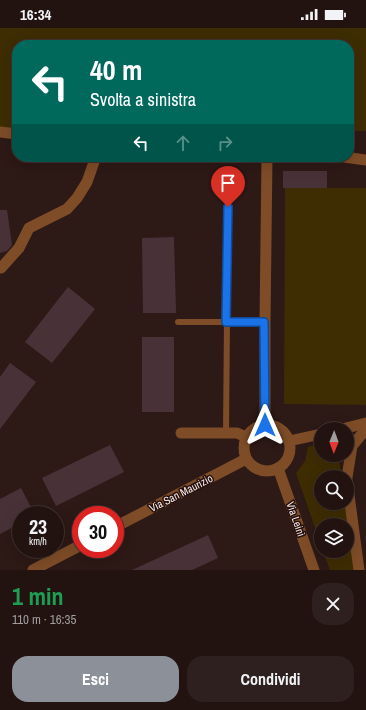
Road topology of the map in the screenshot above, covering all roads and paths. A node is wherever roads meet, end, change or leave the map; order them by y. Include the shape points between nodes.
1 (0, 132) edge
2 (12, 133) edge
3 (354, 158) edge
4 (366, 160) edge
5 (94, 162) edge
6 (267, 162) edge
7 (228, 207) dead end
8 (1, 268) dead end
9 (178, 322) dead end
10 (226, 322) junction
11 (264, 322) junction
12 (366, 423) edge
13 (265, 425) junction
14 (354, 426) edge
15 (366, 429) edge
16 (181, 433) dead end
17 (226, 433) junction
18 (314, 436) edge
19 (246, 437) junction
20 (289, 441) junction
21 (246, 459) junction
22 (278, 468) junction
23 (348, 470) edge
24 (351, 510) edge
25 (124, 523) edge
26 (72, 550) edge
27 (33, 570) edge
28 (314, 570) edge
29 (359, 570) edge

1 - 2 street
3 - 4 street
5 - 8 street via 77,198 67,209 29,228 19,248
6 - 11 street
7 - 10 lane
9 - 10 lane
10 - 11 lane
10 - 17 lane
11 - 13 street
12 - 14 street
13 - 19 street via 257,426
13 - 20 street via 273,425 280,429
15 - 23 street via 352,446
16 - 17 street
17 - 19 street via 237,433
18 - 20 street
19 - 21 street
20 - 22 street via 288,457
21 - 22 street via 251,465 264,471
21 - 25 street, Via San Maurizio
22 - 28 street, Via Leinì
24 - 29 street
26 - 27 street

